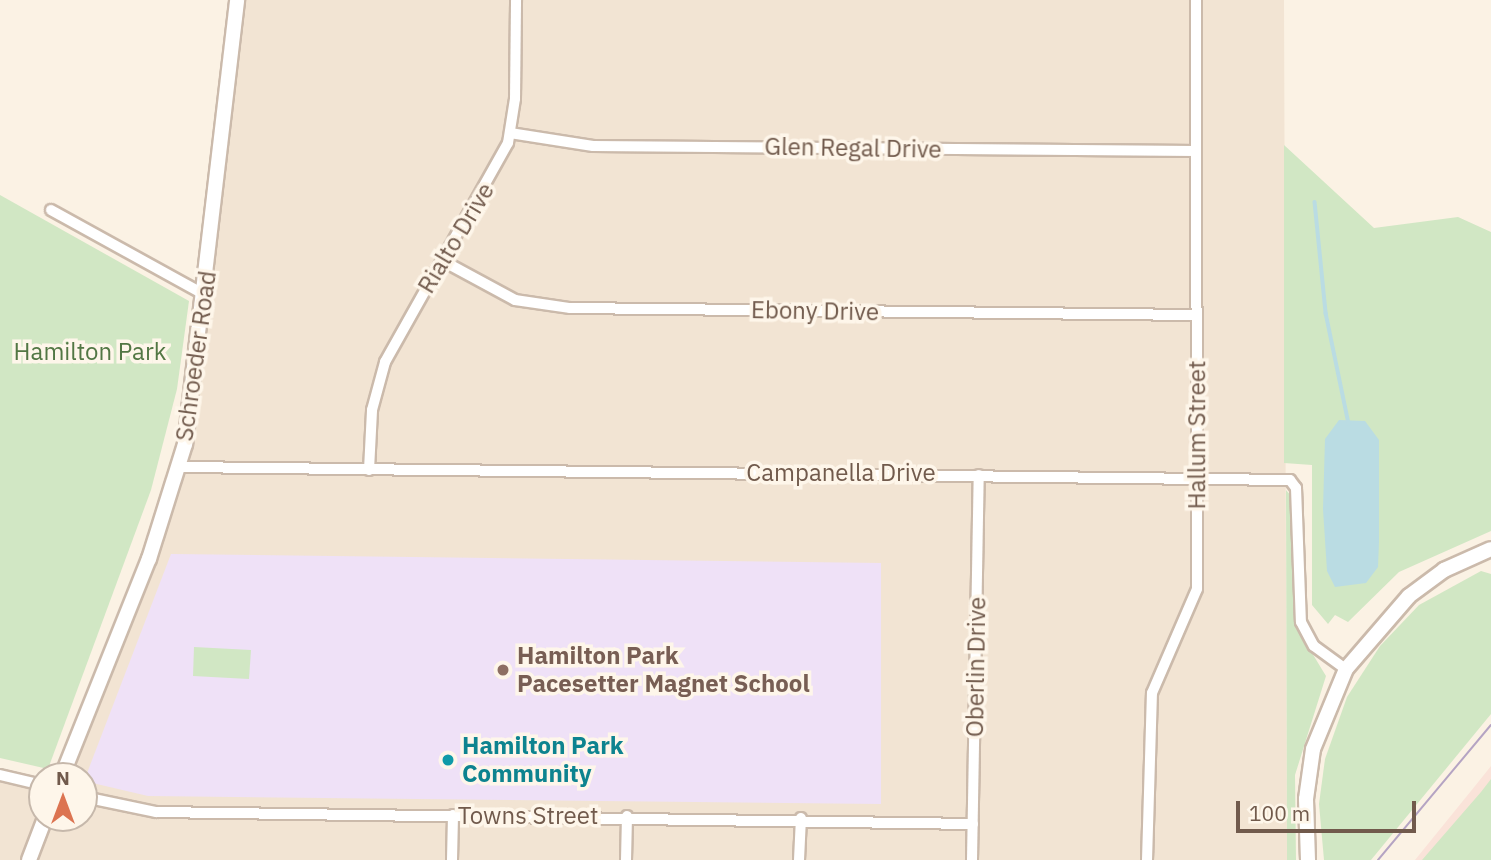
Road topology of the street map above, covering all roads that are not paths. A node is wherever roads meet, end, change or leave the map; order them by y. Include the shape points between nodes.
1 (237, 0) edge
2 (516, 0) edge
3 (1196, 0) edge
4 (510, 134) junction
5 (1196, 151) junction
6 (51, 210) dead end
7 (443, 261) junction
8 (205, 295) junction
9 (1197, 315) junction
10 (180, 467) junction
11 (369, 470) junction
12 (979, 475) junction
13 (1197, 478) junction
14 (1491, 550) edge
15 (1346, 669) junction
16 (67, 762) edge
17 (0, 775) edge
18 (28, 782) edge
19 (98, 800) edge
20 (453, 815) junction
21 (627, 816) junction
22 (801, 818) junction
23 (973, 824) junction
24 (40, 832) edge
25 (29, 860) edge
26 (452, 860) edge
27 (626, 860) edge
28 (799, 860) edge
29 (972, 860) edge
30 (1147, 860) edge
31 (1308, 860) edge

1 - 8 street, Schroeder Road
2 - 4 street, Rialto Drive
3 - 5 street, Hallum Street
4 - 5 street, Glen Regal Drive via 593,145
4 - 7 street, Rialto Drive
5 - 9 street, Hallum Street
6 - 8 street
7 - 9 street, Ebony Drive via 515,300 570,308
7 - 11 street, Rialto Drive via 396,339 377,386
8 - 10 street, Schroeder Road
9 - 13 street, Hallum Street
10 - 11 street, Campanella Drive
10 - 16 street, Schroeder Road
11 - 12 street, Campanella Drive
12 - 13 street, Campanella Drive
12 - 23 street, Oberlin Drive
13 - 15 street, Campanella Drive via 1279,479 1296,488 1301,622 1314,646
13 - 30 street, Hallum Street via 1197,589 1157,676 1149,708
14 - 15 street via 1444,570 1409,596
15 - 31 street via 1313,749 1306,799
17 - 18 street
19 - 20 street, Towns Street via 156,812
20 - 21 street, Towns Street
20 - 26 street
21 - 22 street, Towns Street
21 - 27 street
22 - 23 street, Towns Street
22 - 28 street
23 - 29 street, Oberlin Drive
24 - 25 street

